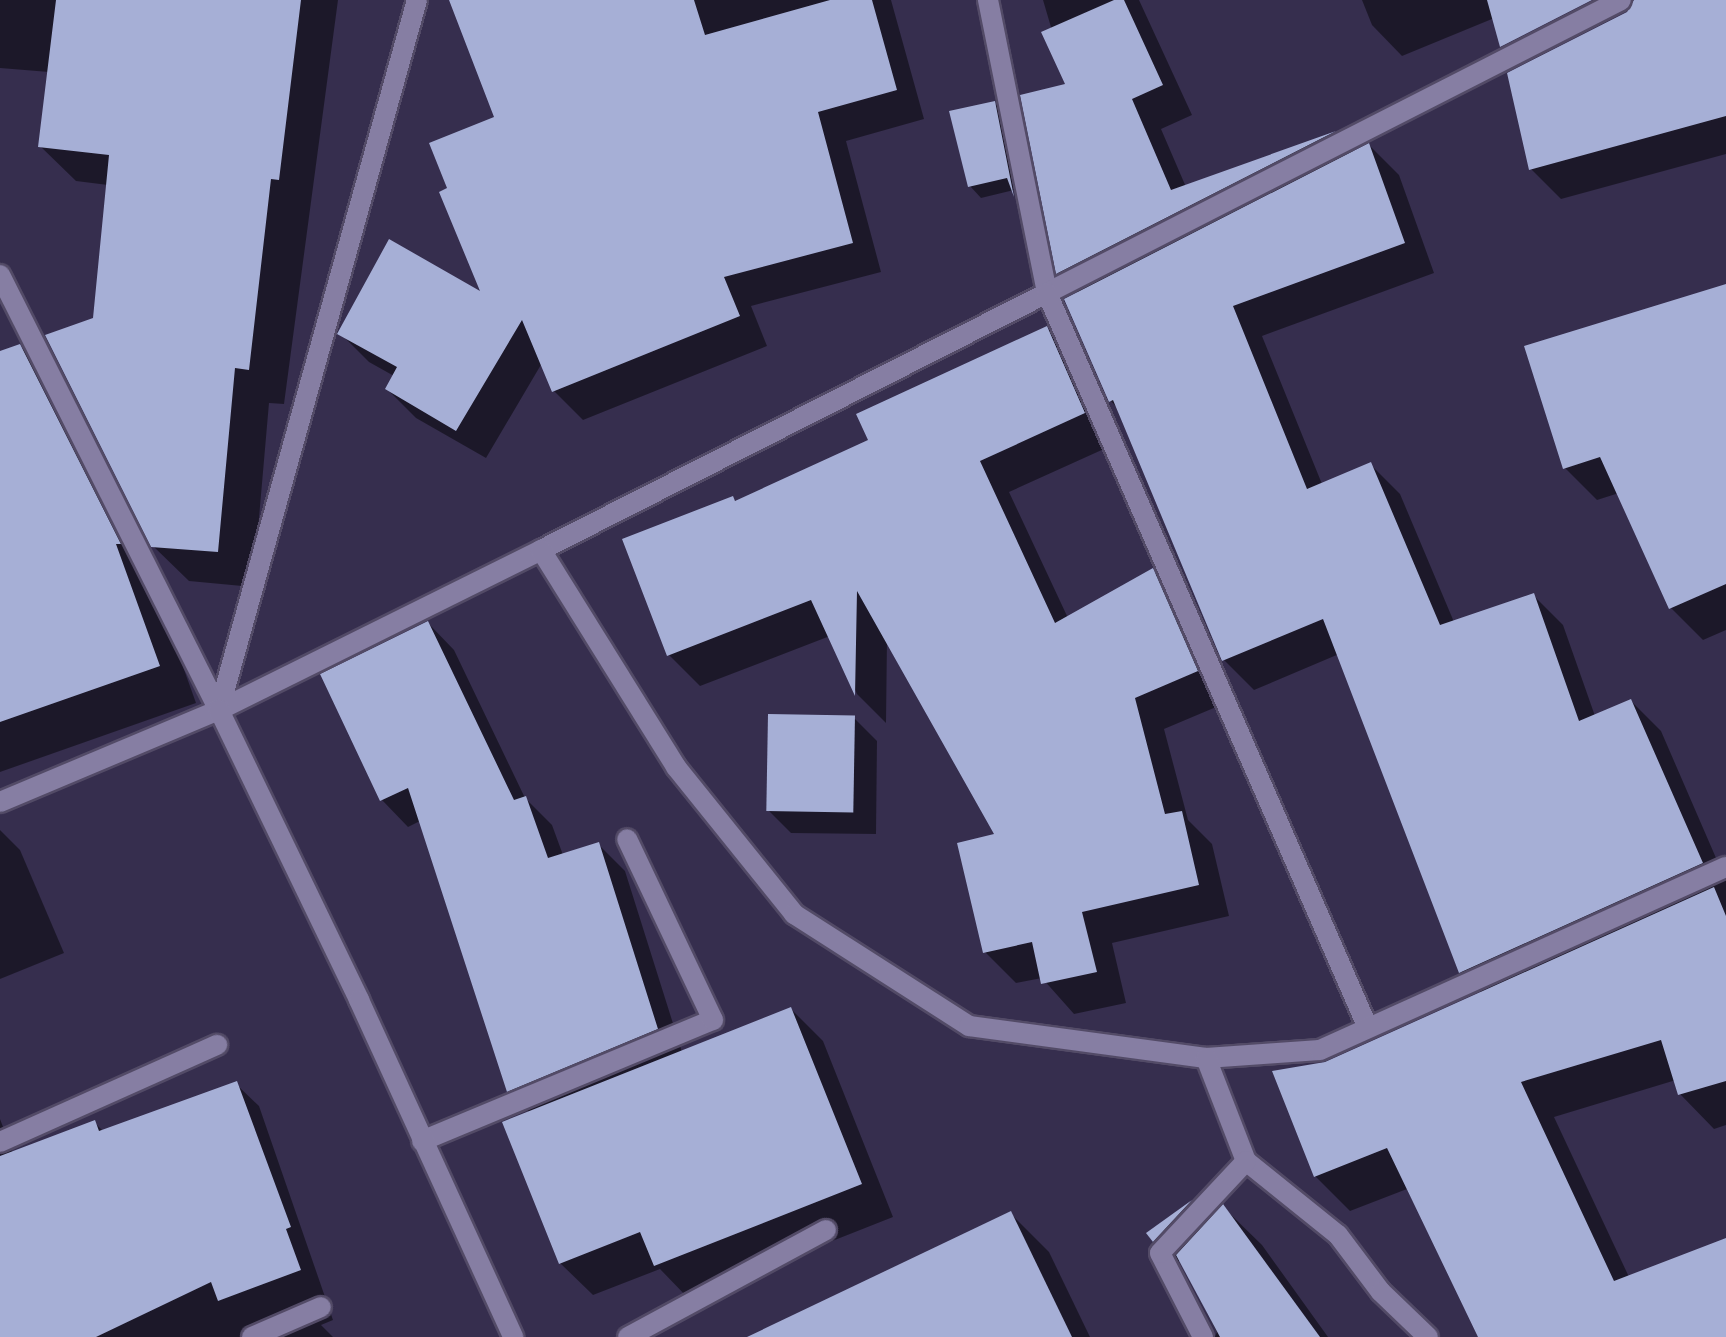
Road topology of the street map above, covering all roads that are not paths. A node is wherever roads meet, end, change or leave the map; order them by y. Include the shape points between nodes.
1 (417, 0) edge
2 (988, 0) edge
3 (1621, 0) edge
4 (0, 275) edge
5 (1047, 293) junction
6 (541, 550) junction
7 (219, 710) junction
8 (0, 802) edge
9 (627, 839) dead end
10 (1726, 867) edge
11 (1368, 1028) junction
12 (217, 1045) dead end
13 (1206, 1058) junction
14 (422, 1141) junction
15 (0, 1142) edge
16 (1246, 1161) junction
17 (826, 1230) dead end
18 (321, 1307) dead end
19 (252, 1337) edge
20 (513, 1337) edge
21 (628, 1337) edge
22 (1203, 1337) edge
23 (1428, 1337) edge

1 - 7 street
2 - 5 street
3 - 5 street
4 - 7 street
5 - 6 street
5 - 11 street
6 - 7 street
6 - 13 street via 676,767 794,914 969,1026
7 - 8 street
7 - 14 street
9 - 14 street via 713,1020
10 - 11 street
11 - 13 street via 1320,1050
12 - 15 street
13 - 16 street
14 - 20 street
16 - 22 street via 1160,1253
16 - 23 street via 1338,1235 1381,1292
17 - 21 street
18 - 19 street

